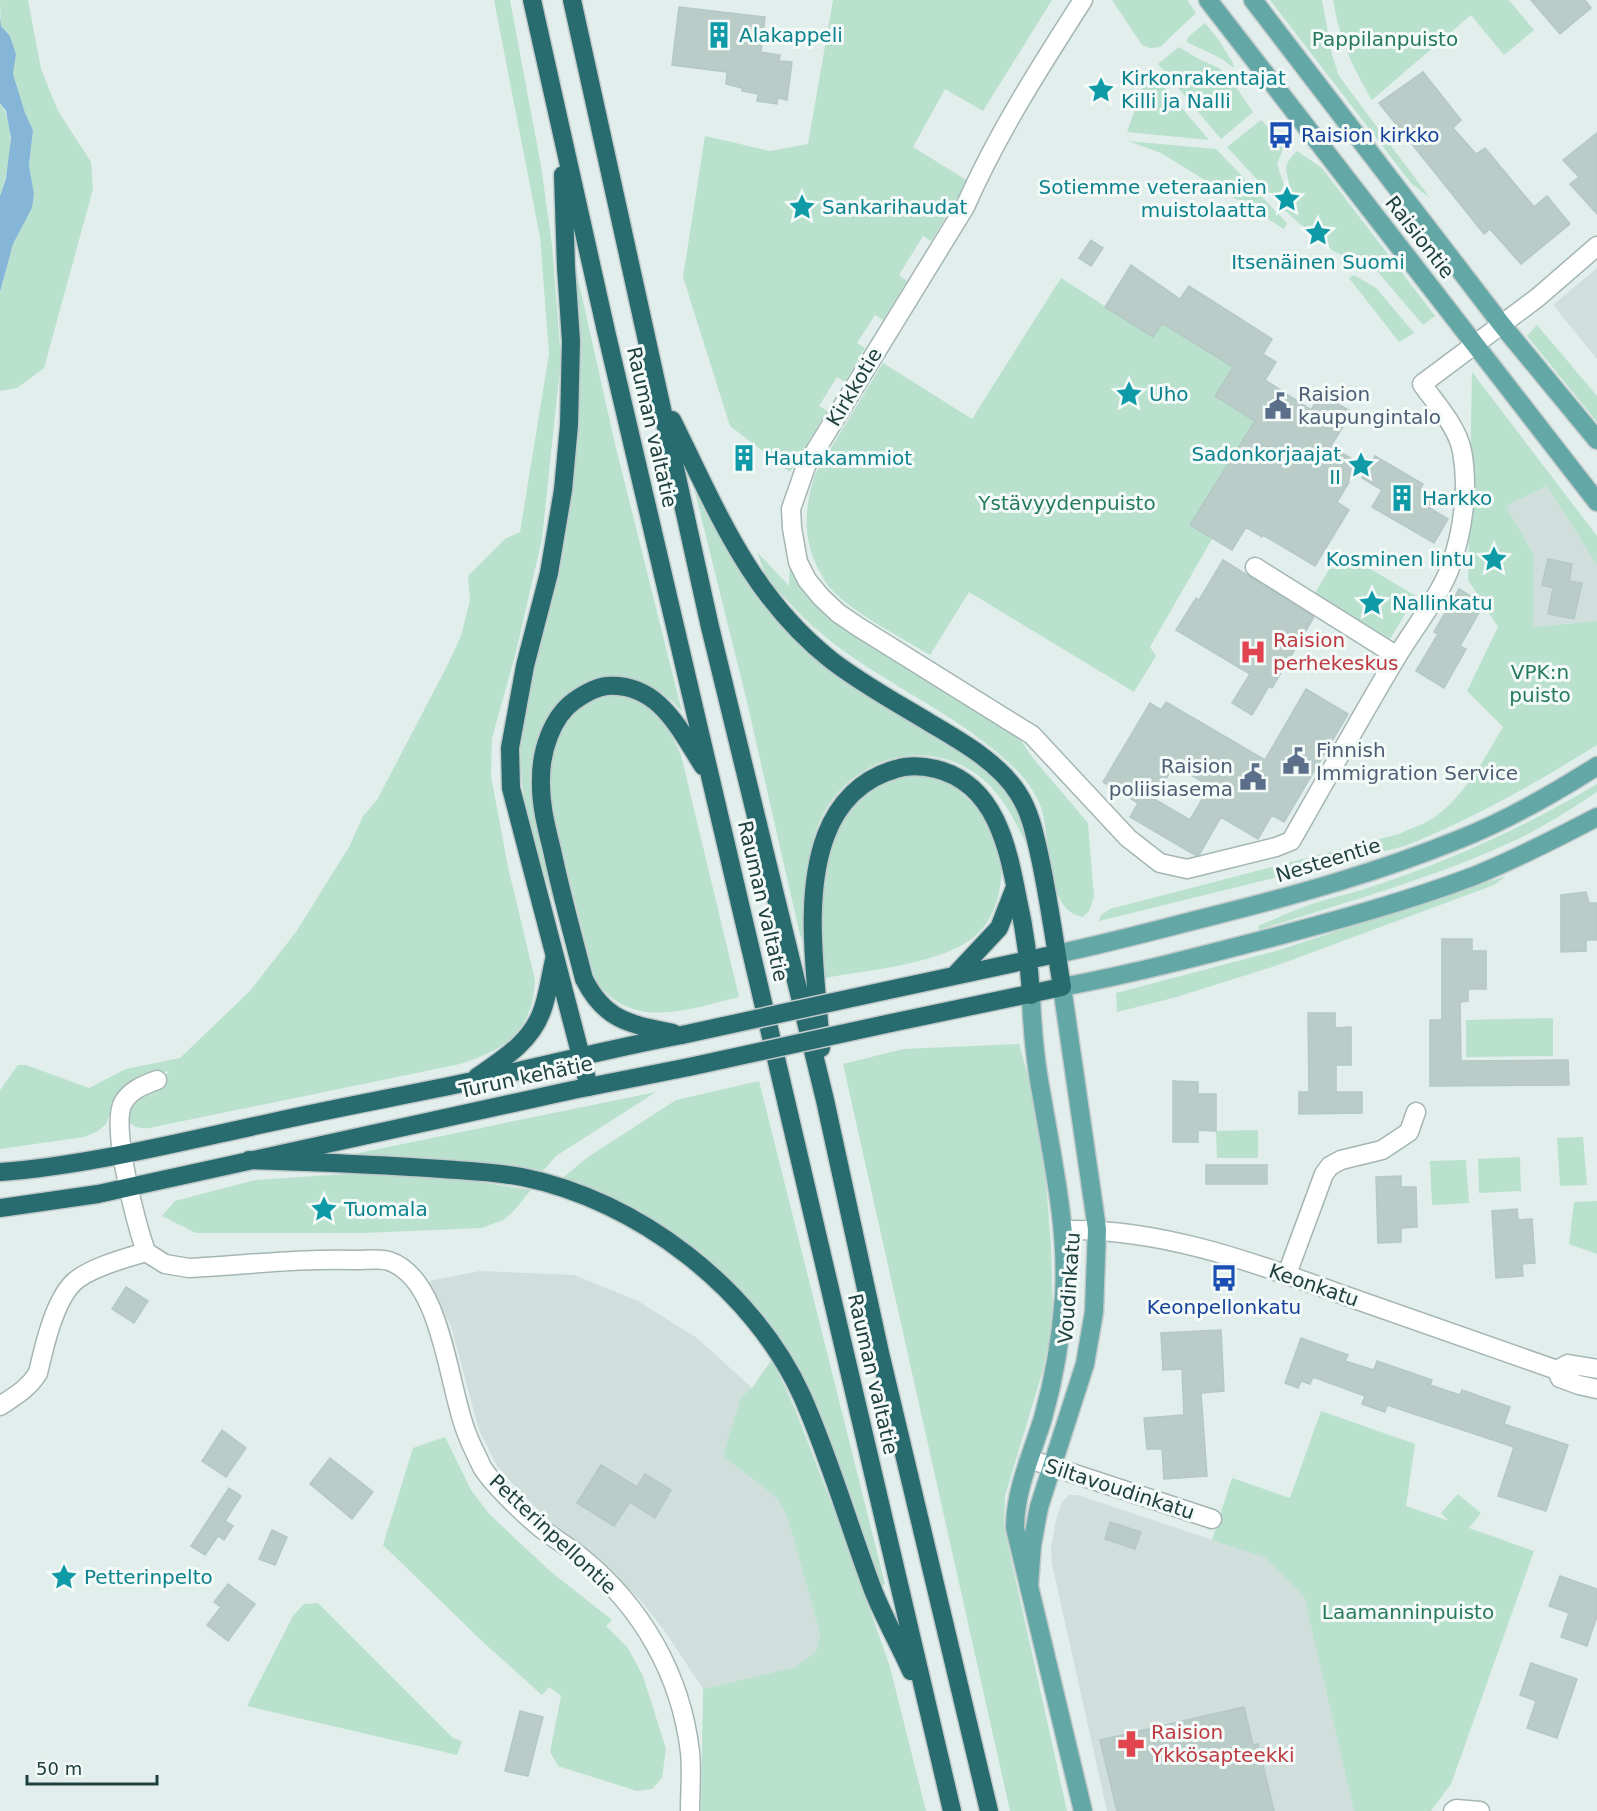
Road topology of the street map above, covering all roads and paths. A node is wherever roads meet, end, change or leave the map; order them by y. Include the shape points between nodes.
1 (532, 0) edge
2 (572, 0) edge
3 (1083, 0) edge
4 (1208, 0) edge
5 (1252, 0) edge
6 (562, 131) junction
7 (1597, 246) edge
8 (1502, 325) junction
9 (1476, 345) junction
10 (659, 394) junction
11 (1597, 440) edge
12 (1597, 502) edge
13 (1255, 567) dead end
14 (1397, 656) junction
15 (1597, 766) edge
16 (711, 780) junction
17 (1597, 817) edge
18 (1016, 886) junction
19 (1056, 954) junction
20 (555, 956) junction
21 (1029, 960) junction
22 (955, 975) junction
23 (1062, 987) junction
24 (1031, 994) junction
25 (682, 1035) junction
26 (581, 1058) junction
27 (156, 1080) dead end
28 (471, 1082) junction
29 (589, 1087) junction
30 (825, 1100) junction
31 (1416, 1112) dead end
32 (122, 1153) junction
33 (249, 1160) junction
34 (0, 1172) edge
35 (129, 1187) junction
36 (0, 1208) edge
37 (1096, 1229) junction
38 (1064, 1230) junction
39 (146, 1252) junction
40 (1287, 1275) junction
41 (1597, 1369) edge
42 (1557, 1370) junction
43 (1597, 1389) edge
44 (0, 1406) edge
45 (1029, 1459) junction
46 (1052, 1467) junction
47 (1212, 1519) dead end
48 (1029, 1586) junction
49 (928, 1707) junction
50 (690, 1811) edge
51 (952, 1811) edge
52 (989, 1811) edge
53 (1083, 1811) edge
54 (1453, 1811) edge
55 (1480, 1811) edge

1 - 6 highway, Rauman valtatie
2 - 10 highway, Rauman valtatie
3 - 14 street, Kirkkotie via 1022,96 983,164 964,207 806,466 791,509 798,562 807,580 838,613 1032,735 1128,838 1160,863 1187,869 1291,841
4 - 9 main road, Raisiontie
5 - 8 main road, Raisiontie
6 - 16 highway, Rauman valtatie
6 - 20 highway via 571,341 569,425 549,573 525,666 510,748 512,796
7 - 8 street
8 - 9 street
8 - 11 main road, Raisiontie
9 - 12 main road, Raisiontie
9 - 14 street via 1422,384 1452,425 1462,449 1465,492 1450,570
10 - 19 highway via 732,542 784,616 832,661 972,749 1011,782 1035,832
10 - 30 highway, Rauman valtatie via 713,638
13 - 14 street
15 - 19 main road, Nesteentie via 1462,839 1365,874
16 - 25 highway via 664,707 650,696 620,686 602,687 568,705 554,724 540,776 541,802 559,883 591,993 606,1011 628,1023
16 - 49 highway, Rauman valtatie
17 - 23 main road via 1474,876 1339,920
18 - 21 highway
18 - 22 highway via 999,928
18 - 30 highway via 999,824 976,792 955,776 929,767 903,767 881,774 853,793 826,835 815,880 812,927
19 - 21 highway, Turun kehätie
19 - 23 highway
20 - 26 highway
20 - 28 highway via 543,1006 529,1034 512,1053
21 - 22 highway, Turun kehätie
21 - 24 highway
22 - 25 highway, Turun kehätie, bridge
23 - 24 highway, Turun kehätie
23 - 37 main road, Voudinkatu
24 - 29 highway, Turun kehätie, bridge
24 - 38 main road, Voudinkatu via 1042,1101
25 - 26 highway, Turun kehätie
26 - 28 highway, Turun kehätie
26 - 29 highway
27 - 32 street via 130,1093 122,1105
28 - 32 highway, Turun kehätie
29 - 33 highway, Turun kehätie
30 - 52 highway, Rauman valtatie via 880,1353
31 - 40 street via 1409,1132 1382,1150 1330,1166
32 - 34 highway, Turun kehätie
32 - 35 street
33 - 35 highway, Turun kehätie
33 - 49 highway via 415,1166 520,1177 564,1188 635,1220 706,1270 772,1344 801,1394 874,1592
35 - 36 highway, Turun kehätie
35 - 39 street
37 - 38 street, Keonkatu
37 - 40 street, Keonkatu via 1188,1244
37 - 46 main road, Voudinkatu via 1096,1290 1090,1341
38 - 45 main road, Voudinkatu via 1064,1298 1058,1349
39 - 44 street via 106,1264 74,1282 58,1306 38,1373 20,1394
39 - 50 street, Petterinpellontie via 165,1264 189,1268 342,1259 388,1261 407,1273 432,1312 466,1432 483,1468 542,1528 584,1559 650,1633 683,1712 690,1754
40 - 42 street, Keonkatu
41 - 42 street, Keonkatu via 1568,1364
42 - 43 street, Keonkatu via 1560,1378
45 - 46 street, Siltavoudinkatu
45 - 48 main road, Voudinkatu via 1015,1513
46 - 47 street, Siltavoudinkatu
46 - 48 main road, Voudinkatu via 1034,1536
48 - 53 main road, Voudinkatu
49 - 51 highway, Rauman valtatie
54 - 55 street

